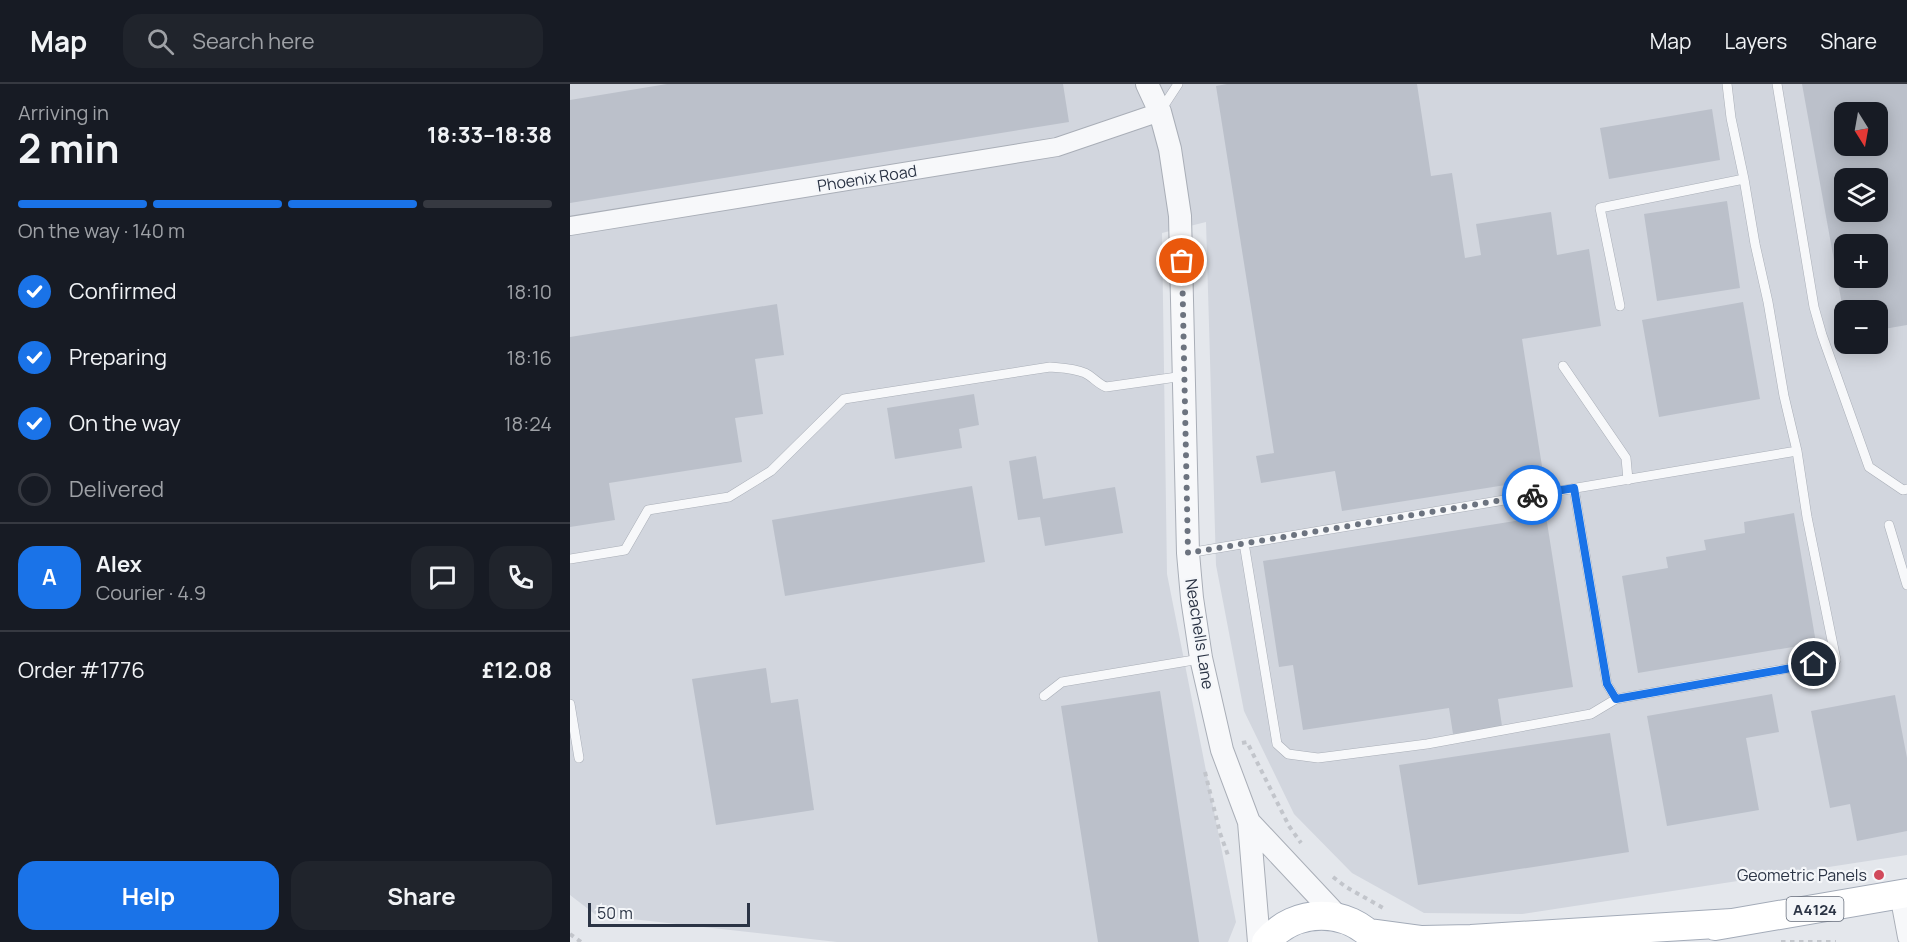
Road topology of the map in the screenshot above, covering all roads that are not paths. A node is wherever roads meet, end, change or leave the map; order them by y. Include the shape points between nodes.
1 (1147, 84) edge
2 (1178, 84) edge
3 (1727, 84) edge
4 (1777, 84) edge
5 (1160, 112) junction
6 (1744, 179) junction
7 (570, 226) edge
8 (1620, 306) dead end
9 (1563, 366) dead end
10 (1184, 376) junction
11 (1797, 451) junction
12 (1628, 480) junction
13 (1574, 488) junction
14 (1907, 489) edge
15 (1889, 525) dead end
16 (1244, 543) junction
17 (1188, 553) junction
18 (570, 559) edge
19 (1907, 585) edge
20 (1201, 658) junction
21 (1044, 696) dead end
22 (1616, 699) junction
23 (570, 705) edge
24 (579, 758) dead end
25 (1249, 822) junction
26 (1903, 894) edge
27 (1338, 916) junction
28 (1732, 923) junction
29 (1373, 937) edge
30 (1907, 937) edge
31 (1259, 942) edge
32 (1266, 942) edge
33 (1636, 942) edge

1 - 5 street, Neachells Lane
2 - 5 lane
3 - 6 lane
4 - 14 lane via 1822,335 1869,467
5 - 7 street, Phoenix Road via 1057,147
5 - 10 street, Neachells Lane via 1180,216
6 - 8 lane via 1600,208
6 - 11 lane
9 - 12 lane via 1626,458
10 - 17 street, Neachells Lane
10 - 18 lane via 1107,387 1072,369 1050,367 844,399 771,471 729,497 648,510 625,550
11 - 12 lane
11 - 22 lane via 1836,660
12 - 13 lane
13 - 16 lane
13 - 22 lane via 1607,684
15 - 19 lane
16 - 17 lane
16 - 22 lane via 1277,744 1288,754 1318,758 1427,744 1592,714
17 - 20 street, Neachells Lane
20 - 21 lane via 1062,682
20 - 25 street, Neachells Lane via 1222,750
23 - 24 lane
25 - 27 street, Neachells Lane
25 - 31 street, Neachells Lane
26 - 28 main road, A4124
26 - 30 street
27 - 29 main road
27 - 32 main road via 1315,915 1294,920
28 - 29 main road, A4124 via 1472,939
28 - 33 main road, A4124

